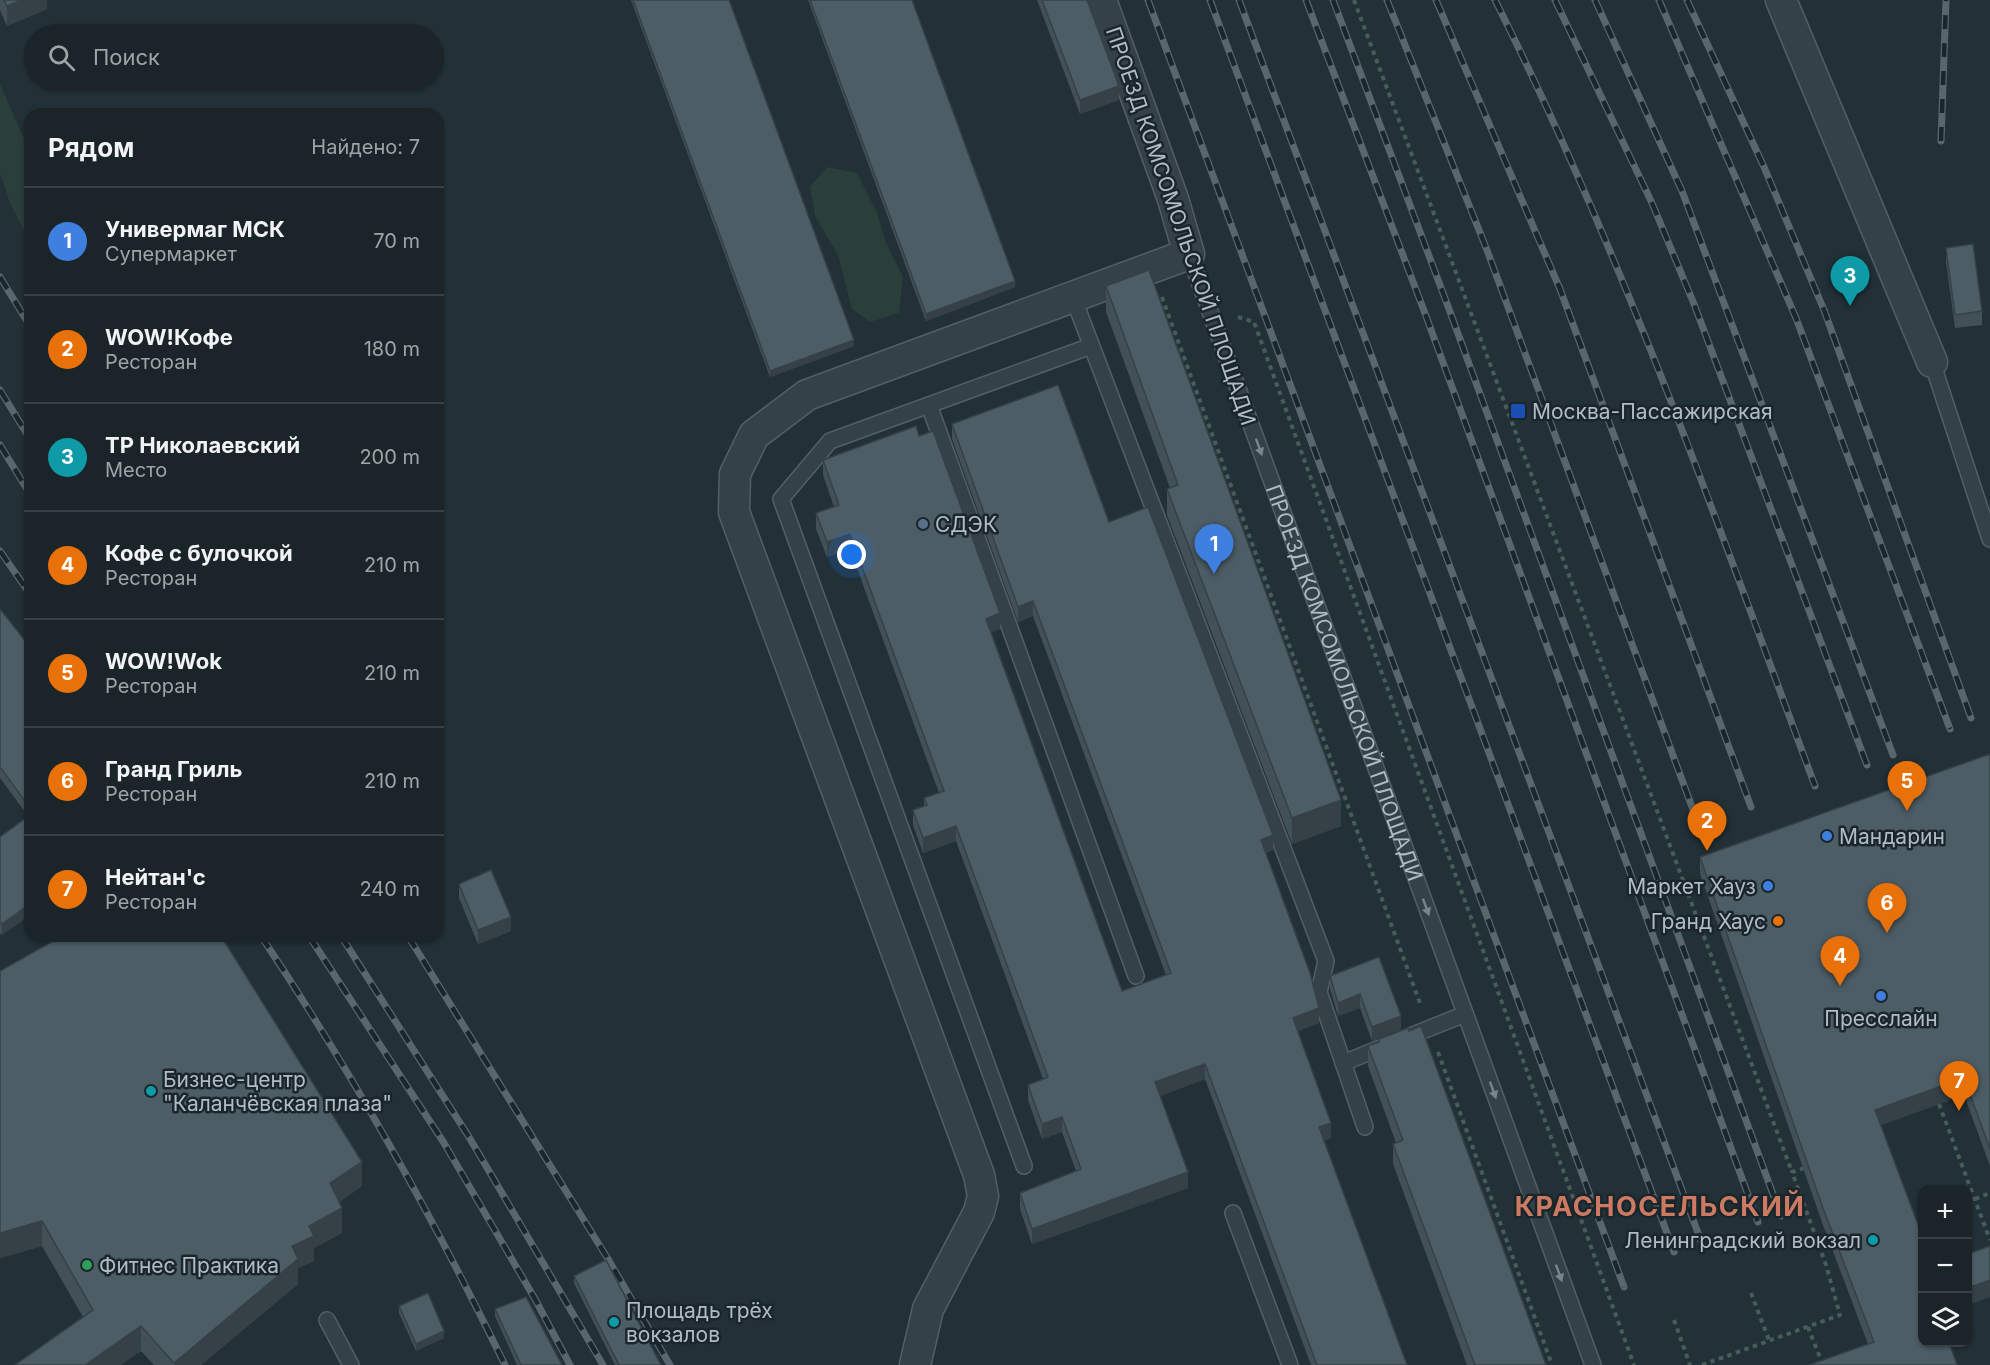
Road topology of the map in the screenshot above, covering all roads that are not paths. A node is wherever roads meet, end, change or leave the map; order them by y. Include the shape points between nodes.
1 (1101, 0) edge
2 (1781, 0) edge
3 (1189, 254) junction
4 (1073, 297) junction
5 (1091, 346) junction
6 (1932, 362) joint
7 (929, 405) junction
8 (1990, 540) edge
9 (1136, 976) dead end
10 (1465, 1014) junction
11 (1343, 1063) junction
12 (1365, 1127) dead end
13 (1024, 1166) dead end
14 (1233, 1213) dead end
15 (327, 1320) dead end
16 (351, 1365) edge
17 (915, 1365) edge
18 (1290, 1365) edge
19 (1593, 1365) edge

1 - 3 street, ПРОЕЗД КОМСОМОЛЬСКОЙ ПЛОЩАДИ
2 - 6 street
3 - 4 street
3 -> 10 lane, ПРОЕЗД КОМСОМОЛЬСКОЙ ПЛОЩАДИ
4 - 5 lane
4 - 17 street via 807,395 754,435 735,474 734,512 979,1175 979,1212 928,1309
5 - 7 lane
5 - 11 lane via 1326,961 1319,992
6 - 8 lane
7 - 9 lane
7 - 13 lane via 830,441 781,499
10 - 11 lane
10 -> 19 lane, ПРОЕЗД КОМСОМОЛЬСКОЙ ПЛОЩАДИ
11 - 12 lane
14 - 18 lane
15 - 16 lane

